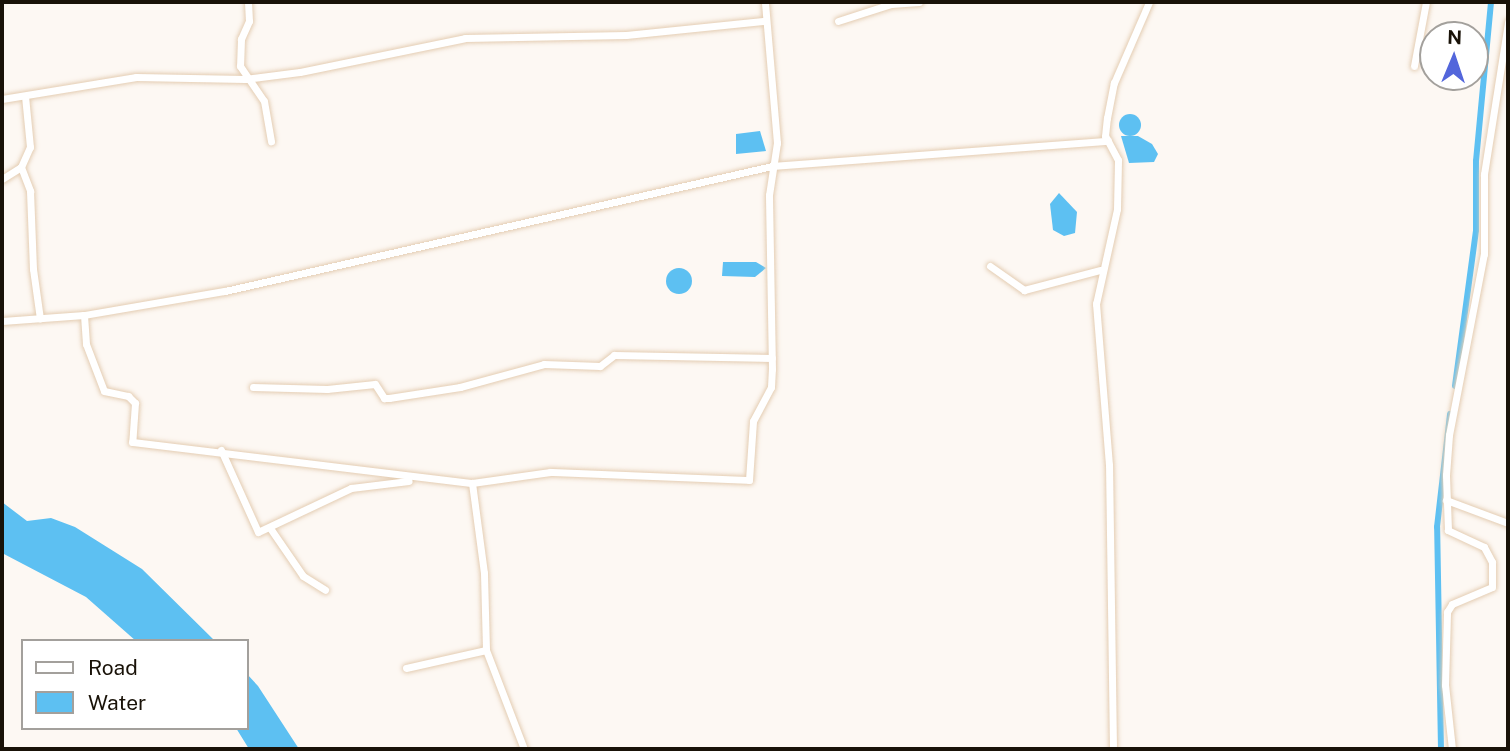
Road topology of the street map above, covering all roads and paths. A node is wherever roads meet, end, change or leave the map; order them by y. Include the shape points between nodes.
1 (248, 2) edge
2 (765, 2) edge
3 (919, 2) edge
4 (1149, 2) edge
5 (1426, 2) edge
6 (765, 21) junction
7 (838, 21) dead end
8 (1508, 22) edge
9 (1414, 66) dead end
10 (245, 79) junction
11 (25, 96) junction
12 (2, 99) edge
13 (271, 141) dead end
14 (1108, 141) junction
15 (772, 166) junction
16 (21, 167) junction
17 (2, 178) edge
18 (990, 266) dead end
19 (1100, 270) junction
20 (84, 315) junction
21 (40, 319) junction
22 (2, 321) edge
23 (772, 359) junction
24 (253, 387) dead end
25 (221, 450) junction
26 (422, 480) junction
27 (472, 483) junction
28 (1446, 499) junction
29 (1508, 523) edge
30 (270, 527) junction
31 (325, 590) dead end
32 (485, 650) junction
33 (406, 668) dead end
34 (524, 749) edge
35 (1114, 749) edge
36 (1452, 749) edge

1 - 10 street via 249,21 240,51
2 - 6 street
3 - 7 street via 891,4
4 - 14 street via 1114,83
5 - 9 street
6 - 10 street via 626,35 465,38 378,53 328,68
6 - 15 street via 777,143
8 - 28 street via 1484,174 1485,254 1449,435
10 - 11 street via 136,77
10 - 13 street via 264,101
11 - 12 street
11 - 16 street via 30,147
14 - 15 street
14 - 19 street via 1118,160 1117,209
15 - 20 street via 295,277
15 - 23 street via 768,279
16 - 17 street
16 - 21 street via 30,191
18 - 19 street via 1024,290
19 - 35 street via 1096,304 1109,465
20 - 21 street
20 - 25 street via 86,344 104,391 128,396 135,403 130,441
21 - 22 street
23 - 24 street via 614,355 600,366 544,363 460,387 388,398 375,384 327,389
23 - 27 street via 771,387 755,413 750,475 744,483 550,472
25 - 26 street
25 - 30 street via 256,530
26 - 27 street
26 - 30 street via 351,488
27 - 32 street via 484,573
28 - 29 street
28 - 36 street via 1448,530 1483,547 1492,562 1492,587 1452,604 1447,612 1445,685
30 - 31 street via 303,576
32 - 33 street
32 - 34 street

